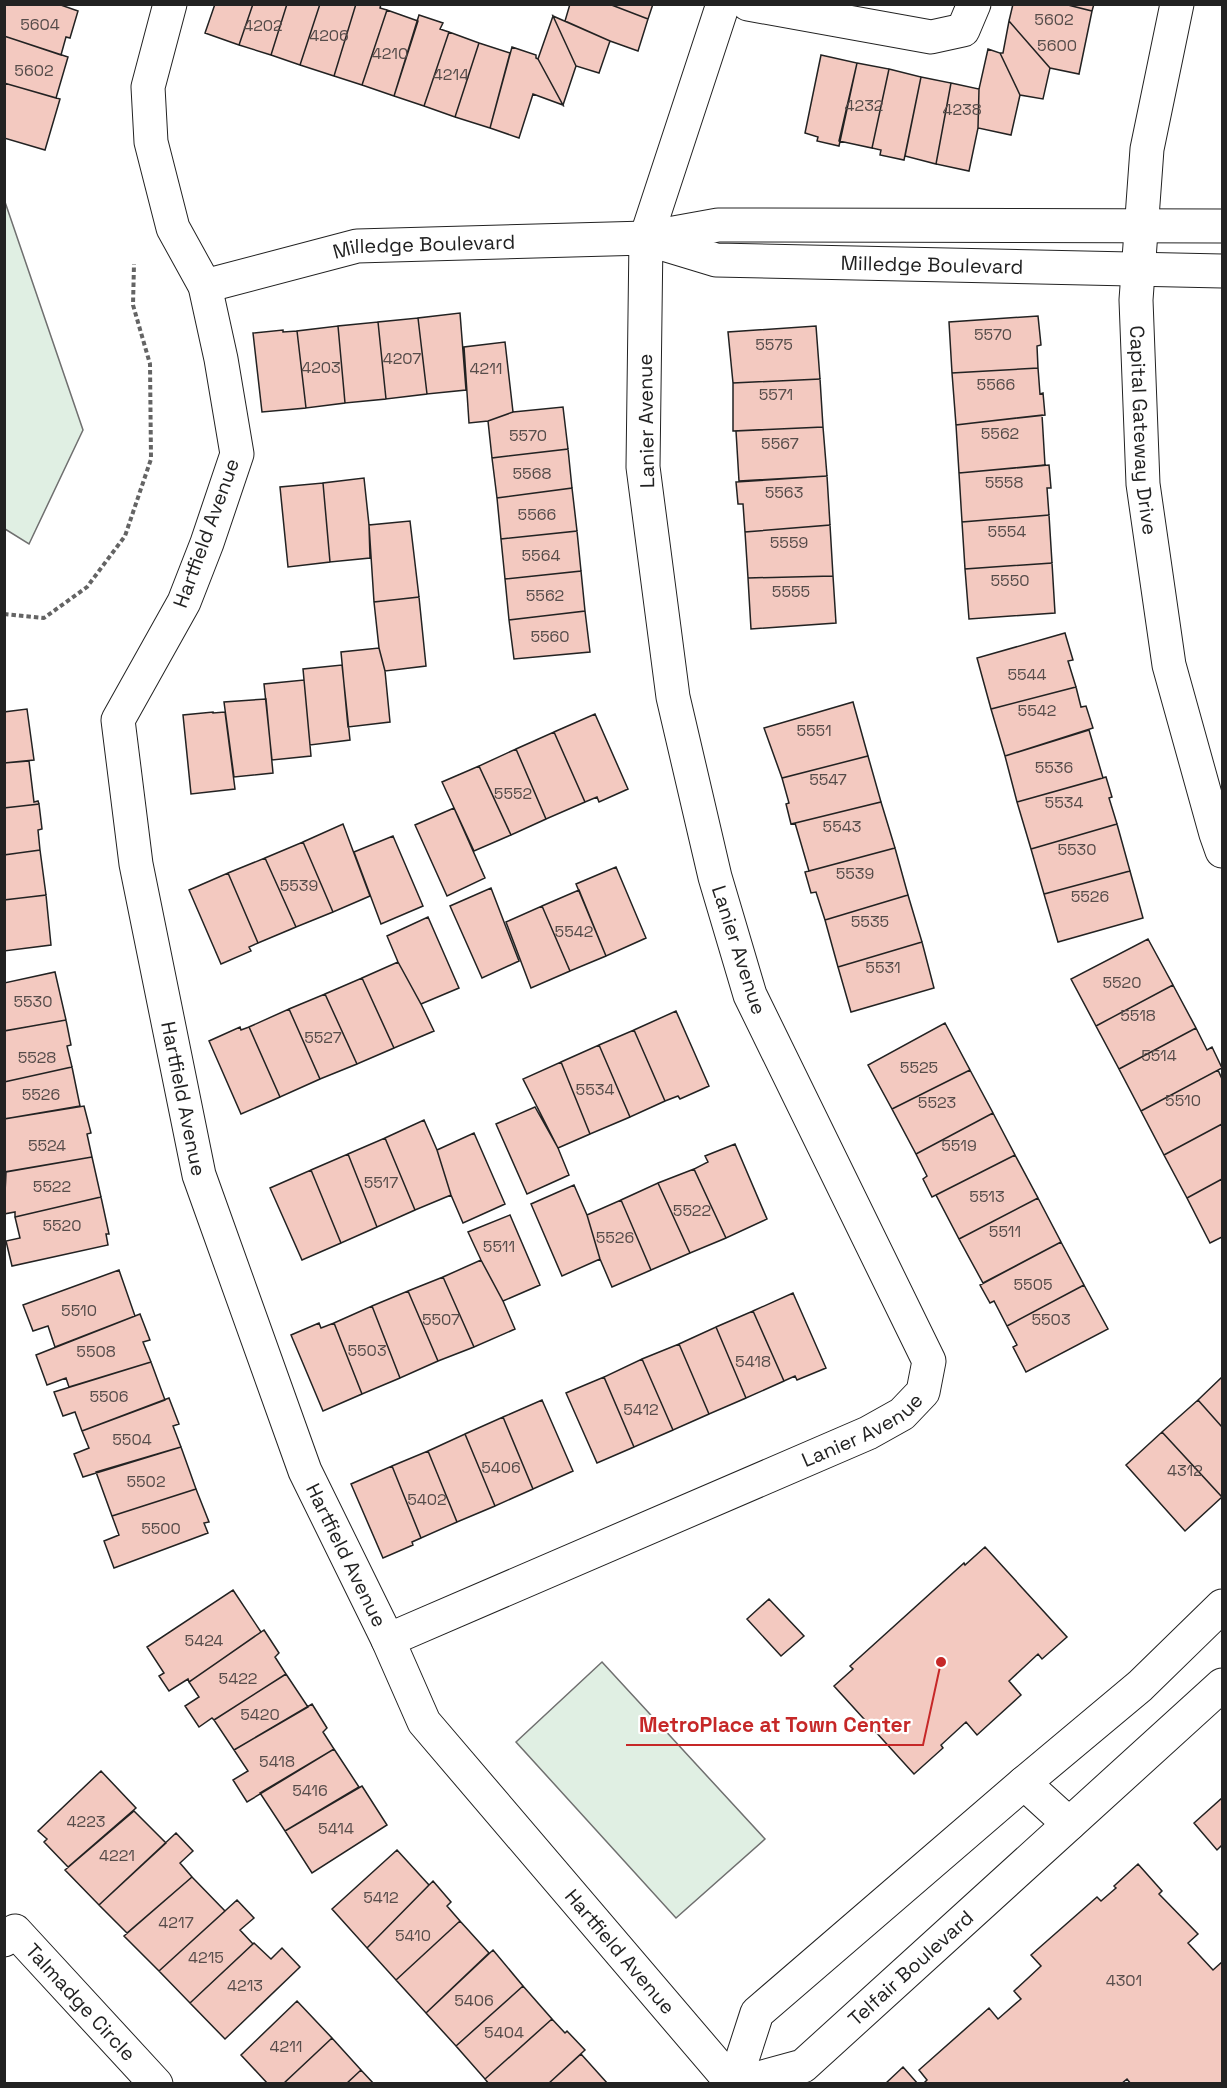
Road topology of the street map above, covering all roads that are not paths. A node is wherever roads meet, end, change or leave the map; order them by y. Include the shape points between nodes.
1 (170, 4) edge
2 (723, 4) edge
3 (748, 4) edge
4 (974, 4) edge
5 (1177, 4) edge
6 (1143, 225) junction
7 (1222, 226) edge
8 (646, 238) junction
9 (1139, 268) junction
10 (1222, 271) edge
11 (205, 286) junction
12 (1222, 850) edge
13 (1222, 1606) edge
14 (388, 1640) junction
15 (1222, 1685) edge
16 (1024, 1783) junction
17 (1069, 1824) junction
18 (4, 1940) edge
19 (156, 2084) edge
20 (735, 2084) edge

1 - 11 street, Hartfield Avenue via 148,87 152,142 173,228
2 - 8 street, Lanier Avenue
3 - 4 street via 931,37 963,30
5 - 6 street, Capital Gateway Drive via 1147,149
6 - 7 street, Milledge Boulevard
6 - 8 street, Milledge Boulevard via 718,225
6 - 9 street, Capital Gateway Drive
8 - 9 street, Milledge Boulevard via 716,260
8 - 11 street, Milledge Boulevard via 357,246
8 - 14 street, Lanier Avenue via 643,467 673,697 715,877 750,994 929,1361 923,1392 902,1414 868,1433
9 - 10 street, Milledge Boulevard
9 - 12 street, Capital Gateway Drive via 1136,300 1143,484 1169,665
11 - 14 street, Hartfield Avenue via 237,454 184,602 117,720 135,853 199,1175 305,1472
13 - 16 street via 1140,1686
14 - 20 street, Hartfield Avenue via 424,1722
15 - 17 street, Telfair Boulevard
16 - 17 street
16 - 20 street via 757,2013
17 - 20 street, Telfair Boulevard via 802,2066
18 - 19 street, Talmadge Circle via 15,1931

